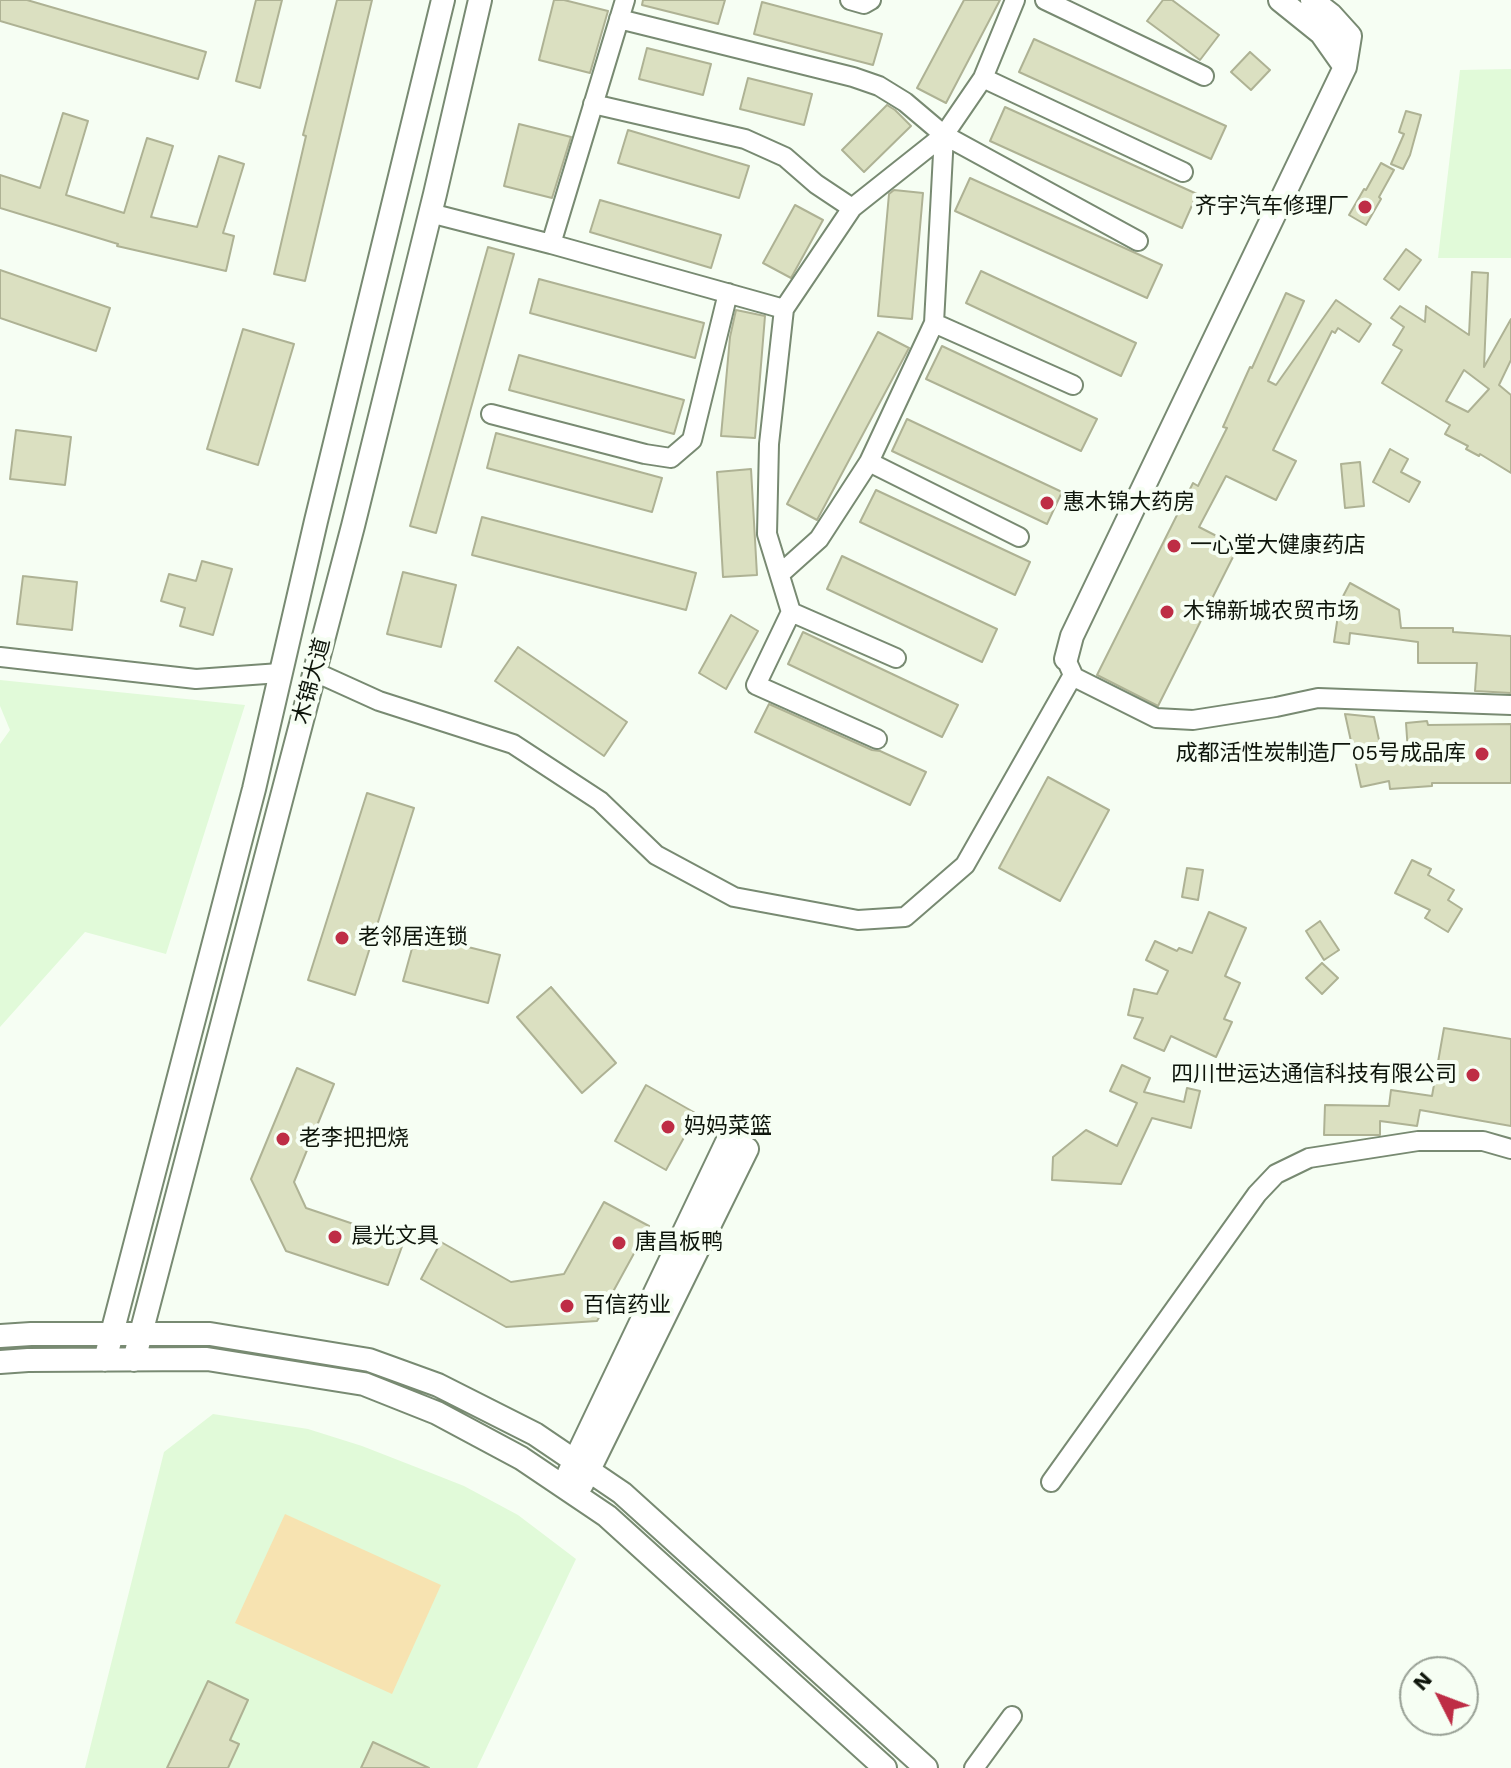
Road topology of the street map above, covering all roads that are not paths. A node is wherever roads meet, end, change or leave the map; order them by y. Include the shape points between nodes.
1 (443, 0) edge
2 (480, 0) edge
3 (625, 0) edge
4 (850, 0) edge
5 (871, 0) edge
6 (1015, 0) edge
7 (1045, 0) edge
8 (1280, 0) edge
9 (1312, 0) edge
10 (619, 19) junction
11 (1345, 67) junction
12 (1204, 76) dead end
13 (983, 78) junction
14 (593, 104) junction
15 (944, 135) junction
16 (1183, 172) dead end
17 (852, 208) junction
18 (430, 213) junction
19 (1138, 241) dead end
20 (551, 244) junction
21 (728, 293) junction
22 (784, 309) junction
23 (934, 323) junction
24 (1073, 385) dead end
25 (491, 414) dead end
26 (869, 462) junction
27 (1019, 537) dead end
28 (780, 574) junction
29 (791, 612) junction
30 (0, 657) edge
31 (896, 658) dead end
32 (1069, 667) junction
33 (315, 672) junction
34 (280, 673) junction
35 (1511, 705) edge
36 (877, 739) dead end
37 (1511, 1149) edge
38 (111, 1334) junction
39 (141, 1334) junction
40 (0, 1336) edge
41 (105, 1360) junction
42 (134, 1360) junction
43 (0, 1362) edge
44 (582, 1465) junction
45 (1051, 1482) dead end
46 (570, 1491) junction
47 (1012, 1716) dead end
48 (885, 1768) edge
49 (926, 1768) edge
50 (974, 1768) edge

1 - 34 street, 木锦大道
2 - 18 street, 木锦大道
3 - 10 street
4 - 5 street
6 - 13 street
7 - 12 street
8 - 11 street via 1321,33
9 - 11 street via 1350,36
10 - 14 street
10 - 15 street via 879,86
11 - 32 street via 1072,636
13 - 15 street
13 - 16 street
14 - 17 street via 745,139 785,157
14 - 20 street
15 - 17 street
15 - 19 street
15 - 23 street
17 - 22 street
18 - 20 street
18 - 33 street, 木锦大道
20 - 21 street
21 - 22 street
21 - 25 street via 692,440 671,458
22 - 28 street via 769,444 767,534
23 - 24 street
23 - 26 street
26 - 27 street
26 - 28 street via 819,539
28 - 29 street
29 - 31 street
29 - 36 street via 756,685
30 - 34 street via 196,679
32 - 33 street via 965,865 905,917 858,920 734,897 656,855 600,801 513,744 379,701
32 - 35 street via 1156,718 1193,720 1318,698
33 - 39 street, 木锦大道
34 - 38 street, 木锦大道
37 - 45 street via 1483,1141 1418,1141 1309,1158 1276,1174
38 - 39 street
38 - 40 street
38 - 41 street, 木锦大道
39 - 42 street, 木锦大道
39 - 44 street via 210,1334 369,1360 438,1385 535,1434
41 - 42 street
41 - 43 street
42 - 46 street via 207,1359 364,1384 437,1413
44 - 44 street via 747,1149 727,1142
44 - 46 street
44 - 49 street via 622,1493
46 - 48 street via 607,1516
47 - 50 street

